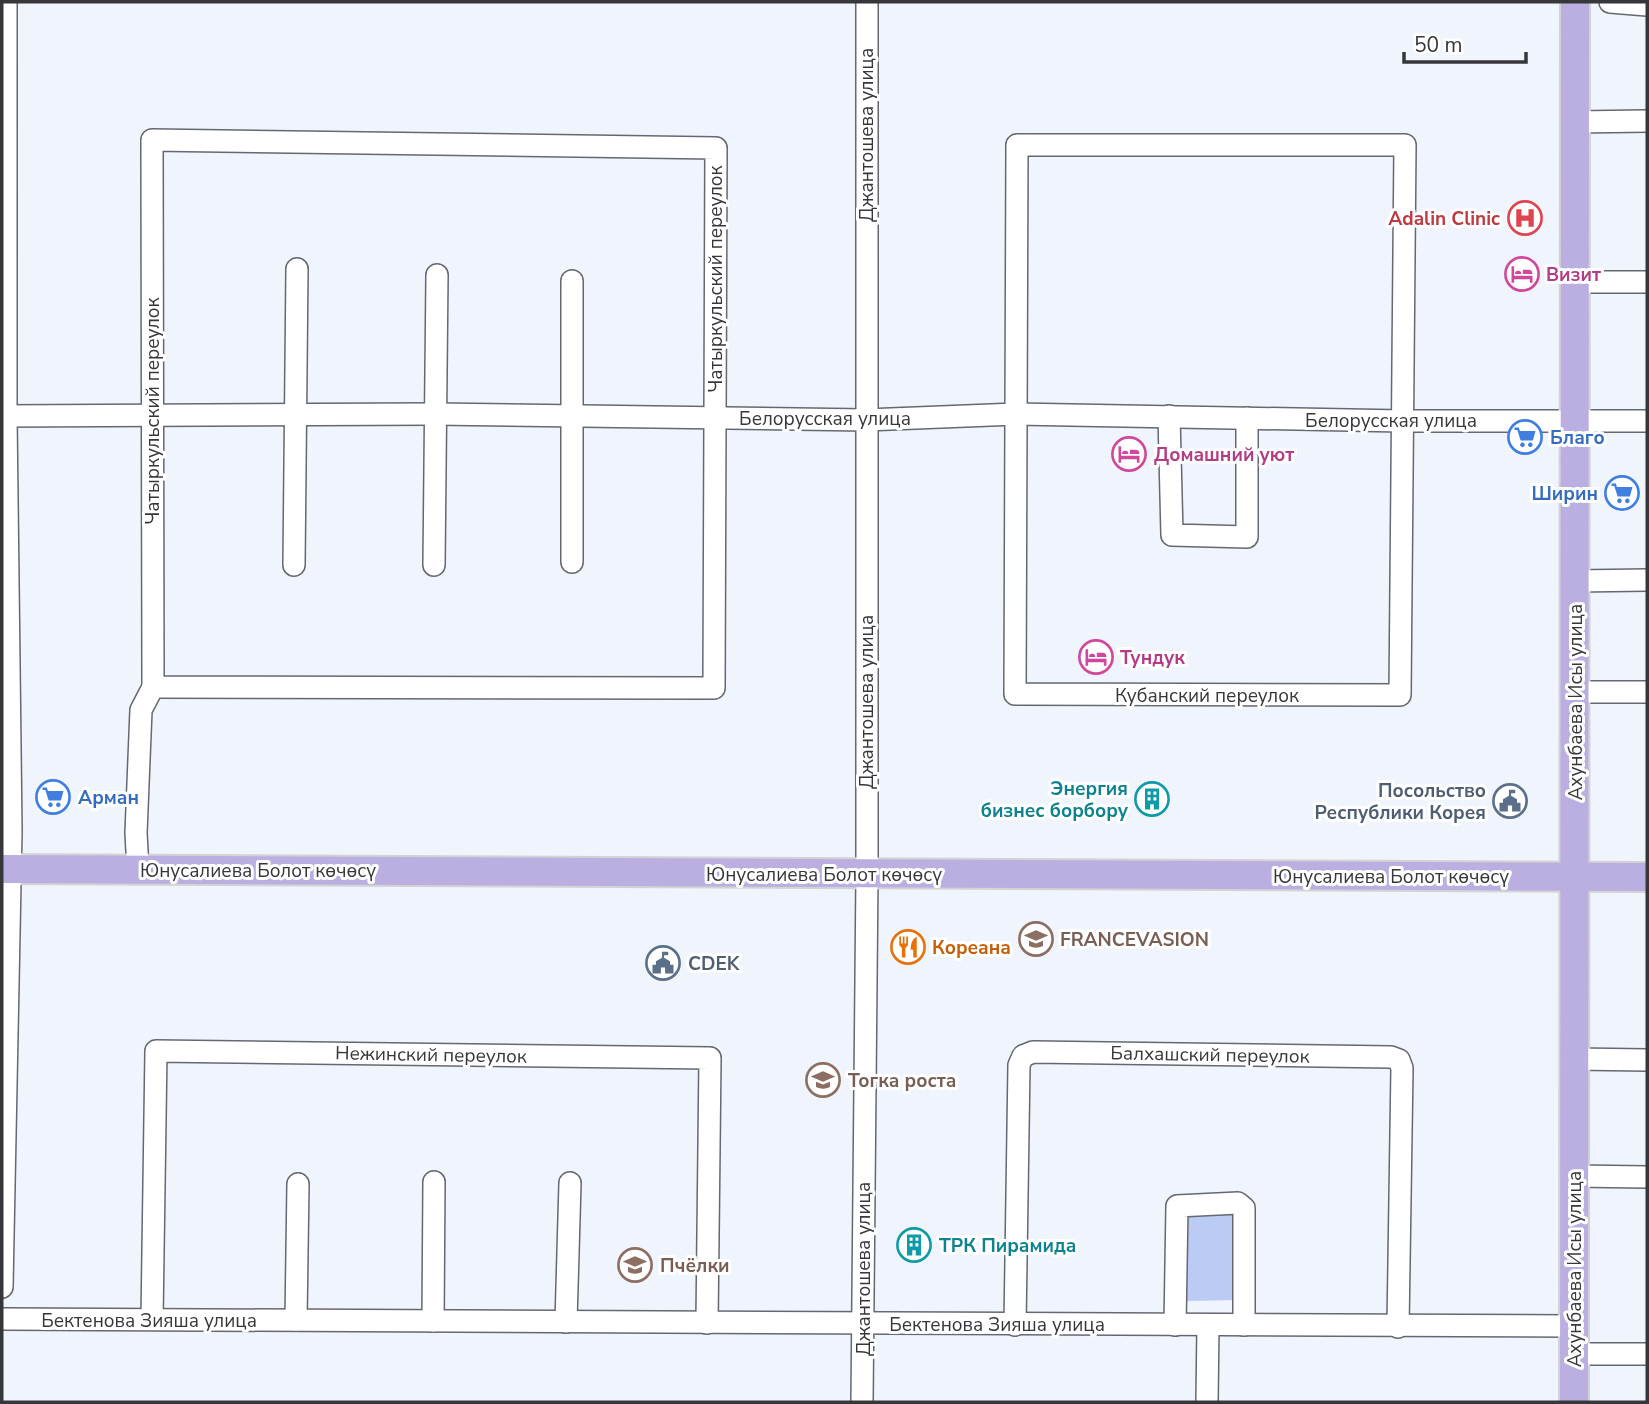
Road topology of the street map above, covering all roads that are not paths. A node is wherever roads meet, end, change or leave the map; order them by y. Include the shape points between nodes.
1 (6, 2) edge
2 (867, 2) edge
3 (1575, 2) edge
4 (1614, 2) edge
5 (1647, 5) edge
6 (1647, 121) edge
7 (1575, 122) junction
8 (297, 269) dead end
9 (437, 275) dead end
10 (572, 281) dead end
11 (1575, 282) junction
12 (1647, 282) edge
13 (152, 414) junction
14 (295, 414) junction
15 (434, 414) junction
16 (1016, 414) junction
17 (573, 415) junction
18 (4, 416) edge
19 (1169, 416) junction
20 (715, 418) junction
21 (1247, 418) junction
22 (866, 420) junction
23 (1403, 421) junction
24 (1575, 421) junction
25 (1647, 421) edge
26 (572, 562) dead end
27 (294, 565) dead end
28 (434, 565) dead end
29 (1575, 580) junction
30 (1647, 580) edge
31 (153, 687) junction
32 (1575, 692) junction
33 (1647, 692) edge
34 (6, 869) edge
35 (138, 869) junction
36 (867, 875) junction
37 (1575, 877) junction
38 (1647, 877) edge
39 (1574, 1059) junction
40 (1647, 1060) edge
41 (1574, 1176) junction
42 (1647, 1177) edge
43 (434, 1182) dead end
44 (570, 1183) dead end
45 (298, 1184) dead end
46 (2, 1287) edge
47 (2, 1319) edge
48 (152, 1319) junction
49 (296, 1320) junction
50 (433, 1321) junction
51 (566, 1322) junction
52 (707, 1323) junction
53 (863, 1324) junction
54 (1015, 1325) junction
55 (1175, 1325) junction
56 (1208, 1325) junction
57 (1244, 1325) junction
58 (1398, 1327) junction
59 (1574, 1340) junction
60 (1647, 1354) edge
61 (862, 1402) edge
62 (1207, 1402) edge
63 (1574, 1402) edge

1 - 18 street
2 - 22 street, Джантошева улица
3 - 7 main road, Ахунбаева Исы улица
4 - 5 street
6 - 7 street
7 - 11 main road, Ахунбаева Исы улица
8 - 14 street
9 - 15 street
10 - 17 street
11 - 12 street
11 - 24 main road, Ахунбаева Исы улица
13 - 14 street, Белорусская улица
13 - 18 street, Белорусская улица
13 - 20 street, Чатыркульский переулок via 152,140 716,148
13 - 31 street, Чатыркульский переулок
14 - 15 street, Белорусская улица
14 - 27 street
15 - 17 street, Белорусская улица
15 - 28 street
16 - 19 street, Белорусская улица
16 - 22 street, Белорусская улица
16 - 23 street, Кубанский переулок via 1017,145 1405,145
16 - 23 street, Кубанский переулок via 1015,695 1401,695
17 - 20 street, Белорусская улица
17 - 26 street
18 - 34 street
19 - 21 street, Белорусская улица
19 - 21 street via 1172,535 1185,536 1248,537
20 - 22 street, Белорусская улица
20 - 31 street, Чатыркульский переулок via 714,688
21 - 23 street, Белорусская улица
22 - 36 street, Джантошева улица
23 - 24 street, Белорусская улица
24 - 25 street, Белорусская улица
24 - 29 main road, Ахунбаева Исы улица
29 - 30 street
29 - 32 main road, Ахунбаева Исы улица
31 - 35 street via 141,710
32 - 33 street
32 - 37 main road, Ахунбаева Исы улица
34 - 35 main road, Юнусалиева Болот көчөсү
34 - 46 street
35 - 36 main road, Юнусалиева Болот көчөсү
36 - 37 main road, Юнусалиева Болот көчөсү
36 - 53 street, Джантошева улица
37 - 38 main road, Юнусалиева Болот көчөсү
37 - 39 main road, Ахунбаева Исы улица
39 - 40 street
39 - 41 main road, Ахунбаева Исы улица
41 - 42 street
41 - 59 main road, Ахунбаева Исы улица
43 - 50 street
44 - 51 street
45 - 49 street
47 - 48 street, Бектенова Зияша улица
48 - 49 street, Бектенова Зияша улица
48 - 52 street, Нежинский переулок via 156,1051 710,1058
49 - 50 street, Бектенова Зияша улица
50 - 51 street, Бектенова Зияша улица
51 - 52 street, Бектенова Зияша улица
52 - 53 street, Бектенова Зияша улица
53 - 54 street, Бектенова Зияша улица
53 - 61 street, Джантошева улица
54 - 55 street, Бектенова Зияша улица
54 - 58 street, Балхашский переулок via 1019,1065 1023,1056 1033,1052 1399,1060
55 - 56 street, Бектенова Зияша улица
55 - 57 street via 1177,1206 1238,1203 1244,1208
56 - 57 street, Бектенова Зияша улица
56 - 62 street
57 - 58 street, Бектенова Зияша улица
58 - 59 street, Бектенова Зияша улица
59 - 60 street, Бектенова Зияша улица
59 - 63 main road, Ахунбаева Исы улица

